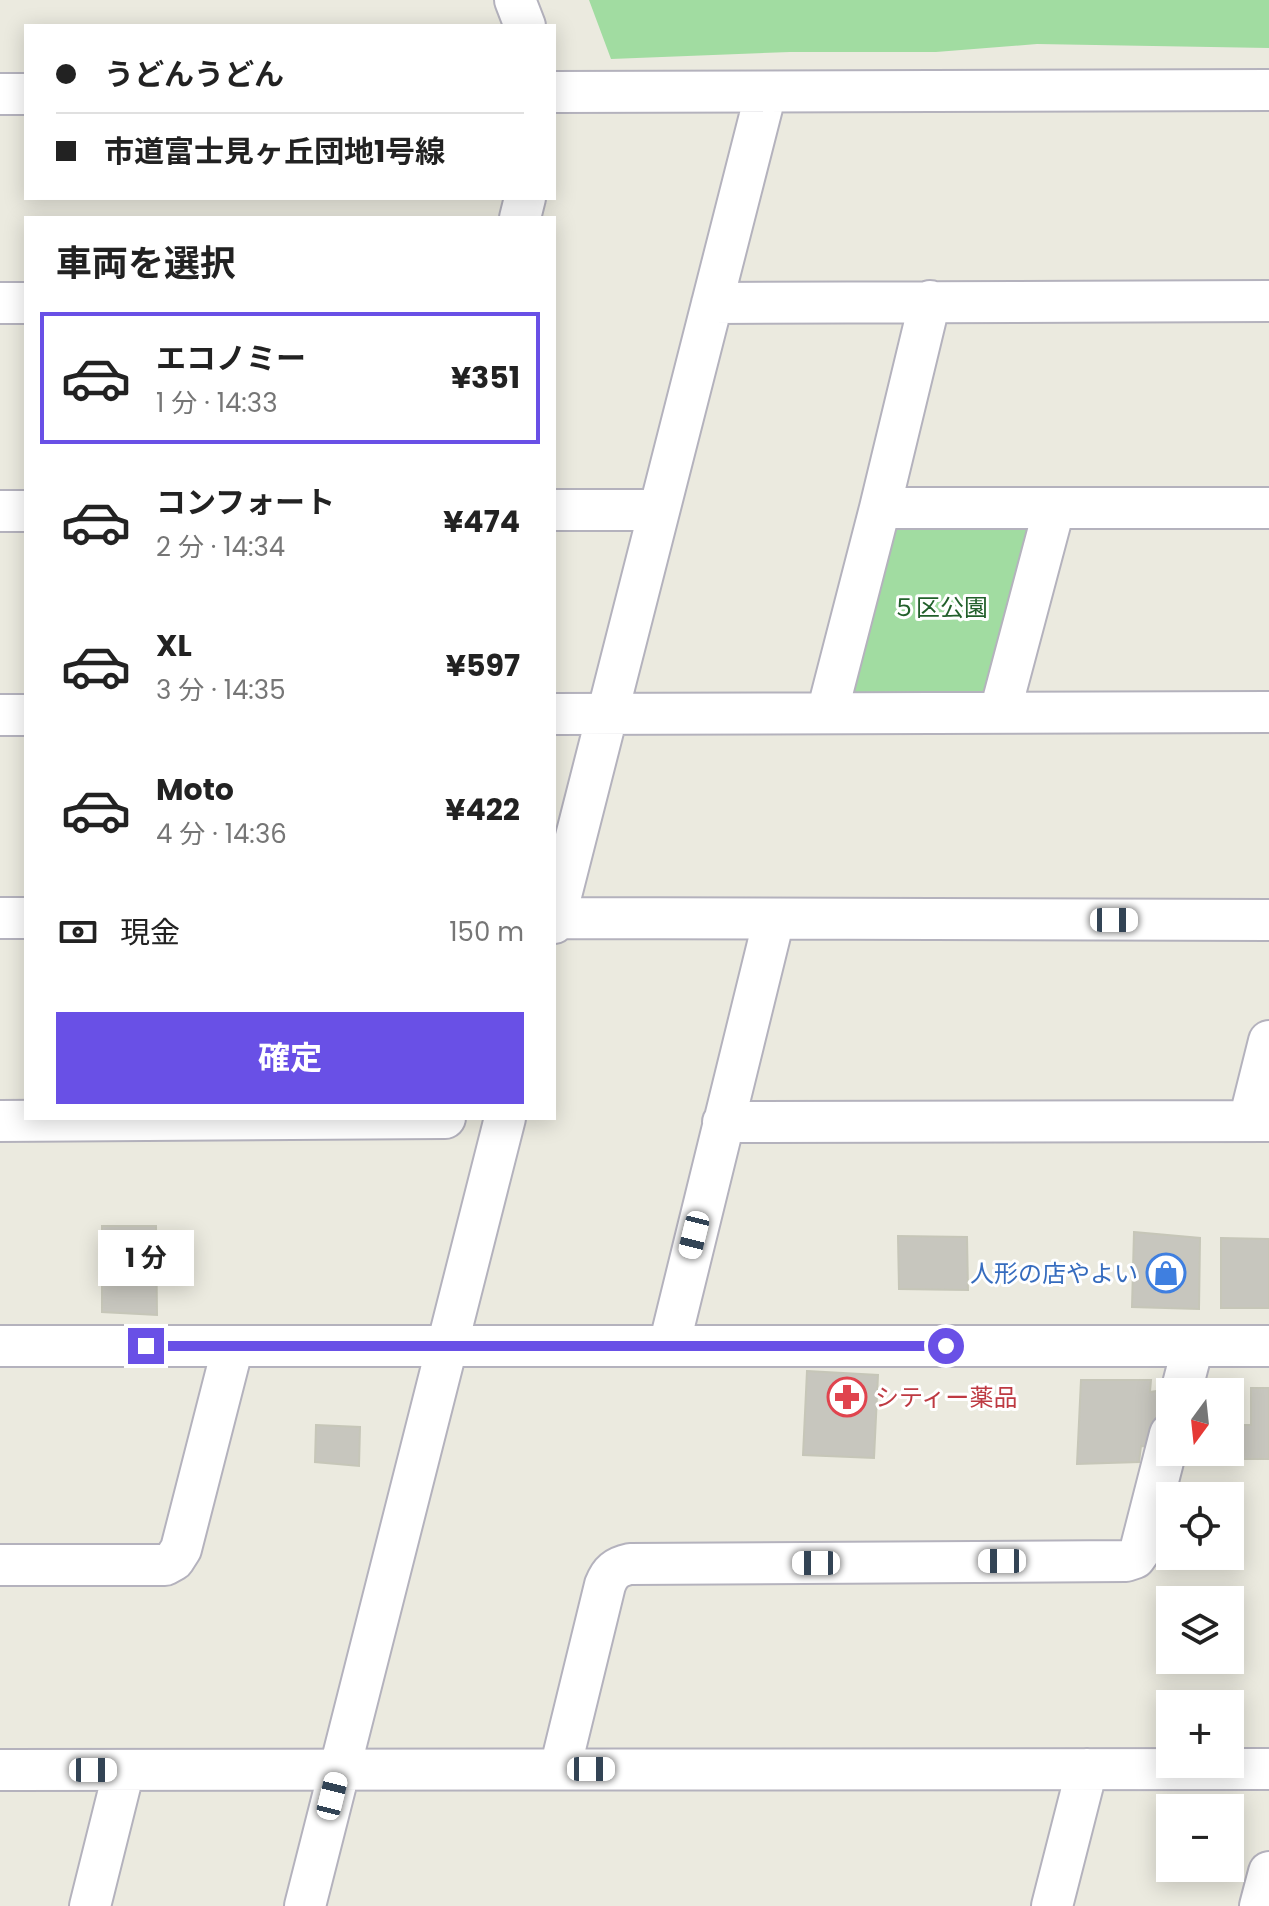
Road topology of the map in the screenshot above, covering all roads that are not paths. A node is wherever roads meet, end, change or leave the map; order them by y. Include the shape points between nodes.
1 (515, 0) edge
2 (524, 24) edge
3 (1269, 90) edge
4 (556, 92) edge
5 (766, 92) junction
6 (0, 94) edge
7 (24, 94) edge
8 (930, 301) junction
9 (1269, 301) edge
10 (0, 303) edge
11 (24, 303) edge
12 (712, 303) junction
13 (880, 508) junction
14 (1269, 508) edge
15 (1054, 509) junction
16 (556, 510) edge
17 (659, 510) junction
18 (0, 511) edge
19 (24, 511) edge
20 (1000, 712) junction
21 (1269, 712) edge
22 (827, 713) junction
23 (556, 714) edge
24 (607, 714) junction
25 (0, 715) edge
26 (24, 715) edge
27 (556, 917) edge
28 (0, 918) edge
29 (24, 918) edge
30 (774, 919) junction
31 (1269, 920) edge
32 (556, 921) edge
33 (1269, 1041) edge
34 (97, 1120) edge
35 (504, 1120) edge
36 (0, 1121) edge
37 (1259, 1121) edge
38 (723, 1122) junction
39 (0, 1346) edge
40 (233, 1346) junction
41 (447, 1346) junction
42 (669, 1346) junction
43 (1193, 1346) junction
44 (1269, 1346) edge
45 (1185, 1378) edge
46 (1162, 1466) edge
47 (0, 1565) edge
48 (339, 1769) junction
49 (560, 1769) junction
50 (1087, 1769) junction
51 (1269, 1769) edge
52 (0, 1770) edge
53 (124, 1770) junction
54 (1269, 1872) edge
55 (90, 1906) edge
56 (305, 1906) edge
57 (1052, 1906) edge
58 (1260, 1906) edge

1 - 2 street
3 - 5 street
4 - 5 street
5 - 12 street
6 - 7 street
8 - 9 street
8 - 12 street
8 - 13 street
10 - 11 street
12 - 17 street
13 - 15 street
13 - 22 street
14 - 15 street
15 - 20 street
16 - 17 street
17 - 24 street
18 - 19 street
20 - 21 street
20 - 22 street
22 - 24 street
23 - 24 street
24 - 27 street
25 - 26 street
28 - 29 street
30 - 31 street
30 - 32 street
30 - 38 street
33 - 37 street
34 - 36 street
35 - 41 street
37 - 38 street
38 - 42 street
39 - 40 street
40 - 41 street
40 - 47 street via 174,1560 165,1565
41 - 42 street
41 - 48 street
42 - 43 street
43 - 44 street
43 - 45 street
46 - 49 street via 1140,1551 1126,1561 617,1567 605,1585
48 - 49 street
48 - 53 street
48 - 56 street
49 - 50 street
50 - 51 street
50 - 57 street
52 - 53 street
53 - 55 street
54 - 58 street

